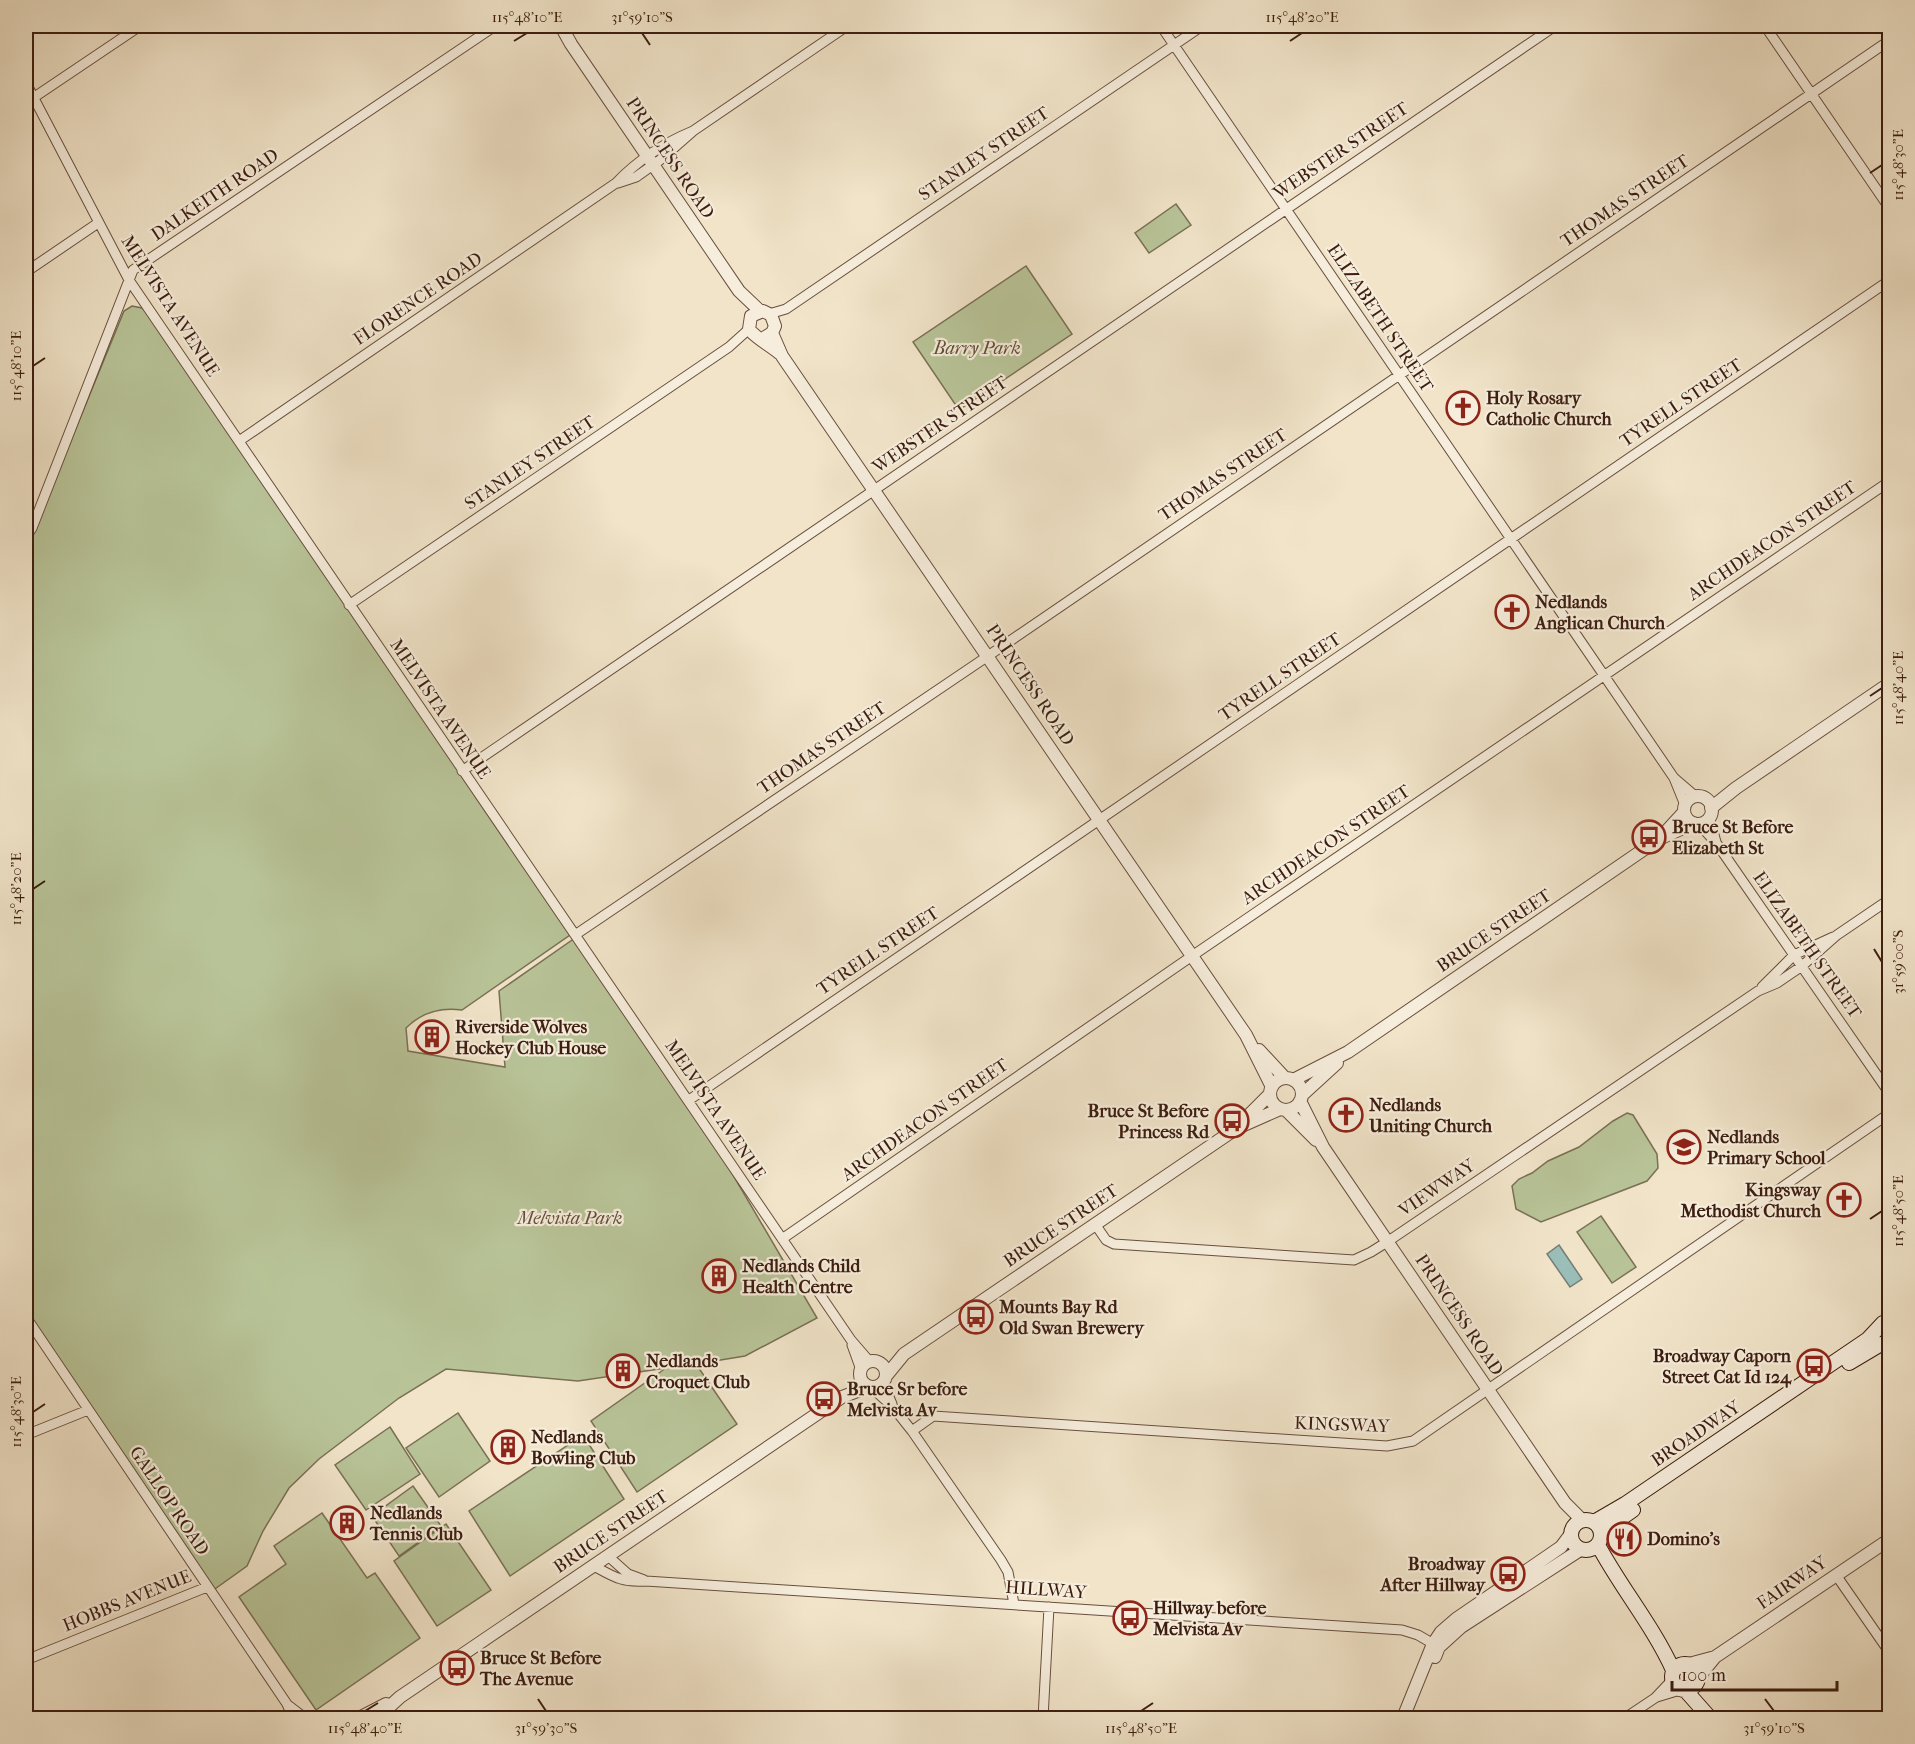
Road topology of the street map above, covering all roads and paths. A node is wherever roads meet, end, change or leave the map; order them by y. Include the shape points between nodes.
1 (140, 26) edge
2 (495, 26) edge
3 (553, 26) edge
4 (561, 26) edge
5 (848, 26) edge
6 (1161, 26) edge
7 (1202, 26) edge
8 (1555, 26) edge
9 (1765, 26) edge
10 (1890, 40) edge
11 (571, 44) junction
12 (1174, 45) junction
13 (26, 84) edge
14 (1811, 93) junction
15 (33, 98) junction
16 (650, 161) junction
17 (1285, 209) junction
18 (1890, 209) edge
19 (98, 223) junction
20 (26, 272) edge
21 (129, 280) junction
22 (1890, 280) edge
23 (739, 291) junction
24 (786, 309) junction
25 (765, 313) junction
26 (761, 331) junction
27 (1399, 375) junction
28 (239, 441) junction
29 (1890, 482) edge
30 (874, 490) junction
31 (26, 537) edge
32 (1510, 540) junction
33 (349, 605) junction
34 (988, 656) junction
35 (1604, 676) junction
36 (1890, 683) edge
37 (462, 771) junction
38 (1674, 778) junction
39 (1684, 809) junction
40 (1702, 811) junction
41 (1099, 819) junction
42 (1659, 839) junction
43 (1890, 899) edge
44 (575, 935) junction
45 (1837, 935) junction
46 (1794, 955) junction
47 (1192, 956) junction
48 (1802, 966) junction
49 (1758, 991) junction
50 (1246, 1035) junction
51 (1348, 1052) junction
52 (1289, 1079) junction
53 (1271, 1090) junction
54 (1890, 1094) edge
55 (1301, 1098) junction
56 (689, 1101) junction
57 (1283, 1109) junction
58 (1890, 1113) edge
59 (1237, 1128) junction
60 (1323, 1147) junction
61 (1095, 1224) junction
62 (782, 1239) junction
63 (1387, 1242) junction
64 (26, 1317) edge
65 (1890, 1320) edge
66 (1882, 1340) edge
67 (872, 1375) junction
68 (1488, 1389) junction
69 (88, 1410) junction
70 (912, 1431) junction
71 (26, 1435) edge
72 (1580, 1526) junction
73 (1890, 1539) edge
74 (1591, 1545) junction
75 (608, 1556) junction
76 (594, 1566) junction
77 (1836, 1575) junction
78 (646, 1581) junction
79 (207, 1587) junction
80 (1014, 1604) junction
81 (1049, 1607) junction
82 (1436, 1646) junction
83 (1890, 1653) edge
84 (26, 1659) edge
85 (1684, 1678) junction
86 (400, 1697) junction
87 (286, 1704) junction
88 (293, 1719) edge
89 (305, 1719) edge
90 (358, 1719) edge
91 (376, 1719) edge
92 (1043, 1719) edge
93 (1403, 1719) edge
94 (1412, 1719) edge
95 (1624, 1719) edge
96 (1711, 1719) edge

1 - 15 street
2 - 21 street, DALKEITH ROAD via 133,270
3 - 11 street, PRINCESS ROAD
4 - 11 street, PRINCESS ROAD
5 - 16 street, FLORENCE ROAD
6 - 12 street, ELIZABETH STREET
7 - 12 street, STANLEY STREET
8 - 17 street, WEBSTER STREET
9 - 14 street
10 - 14 street, THOMAS STREET
11 - 16 street, PRINCESS ROAD
12 - 17 street, ELIZABETH STREET
12 - 24 street, STANLEY STREET
13 - 15 street, MELVISTA AVENUE
14 - 18 street
14 - 27 street, THOMAS STREET
15 - 19 street, MELVISTA AVENUE
16 - 23 street, PRINCESS ROAD
16 - 28 street, FLORENCE ROAD via 636,177 616,183
17 - 27 street, ELIZABETH STREET
17 - 30 street, WEBSTER STREET
19 - 20 street
19 - 21 street, MELVISTA AVENUE
21 - 28 street, MELVISTA AVENUE
21 - 31 street, DALKEITH ROAD
22 - 32 street, TYRELL STREET
23 - 25 street, PRINCESS ROAD
23 - 26 street, PRINCESS ROAD
24 - 25 street, STANLEY STREET
24 - 26 street, STANLEY STREET
25 - 26 street, PRINCESS ROAD via 774,318
25 - 26 street via 754,313
26 - 30 street, PRINCESS ROAD
26 - 33 street, STANLEY STREET via 729,347
27 - 32 street, ELIZABETH STREET
27 - 34 street, THOMAS STREET
28 - 33 street, MELVISTA AVENUE
29 - 35 street, ARCHDEACON STREET
30 - 34 street, PRINCESS ROAD
30 - 37 street, WEBSTER STREET
32 - 35 street, ELIZABETH STREET
32 - 41 street, TYRELL STREET
33 - 37 street, MELVISTA AVENUE
34 - 41 street, PRINCESS ROAD
34 - 44 street, THOMAS STREET
35 - 38 street, ELIZABETH STREET
35 - 47 street, ARCHDEACON STREET
36 - 40 street, BRUCE STREET
37 - 44 street, MELVISTA AVENUE
38 - 39 street, ELIZABETH STREET
38 - 40 street, ELIZABETH STREET
39 - 40 street via 1688,819
39 - 40 street, BRUCE STREET via 1688,799
39 - 42 street, BRUCE STREET
40 - 42 street, BRUCE STREET
40 - 46 street, ELIZABETH STREET via 1717,844
41 - 47 street, PRINCESS ROAD
41 - 56 street, TYRELL STREET
42 - 51 street, BRUCE STREET
43 - 45 street, VIEWWAY
44 - 56 street, MELVISTA AVENUE
45 - 46 street, VIEWWAY
45 - 48 street, VIEWWAY
46 - 48 street, ELIZABETH STREET
46 - 49 street, VIEWWAY
47 - 50 street, PRINCESS ROAD
47 - 62 street, ARCHDEACON STREET
48 - 49 street, VIEWWAY
48 - 54 street, ELIZABETH STREET
49 - 63 street, VIEWWAY
50 - 52 street, PRINCESS ROAD
50 - 53 street, PRINCESS ROAD
51 - 52 street, BRUCE STREET
51 - 55 street, BRUCE STREET
52 - 53 street via 1279,1080
52 - 55 street via 1299,1085
53 - 57 street via 1272,1101
53 - 59 street, BRUCE STREET
55 - 57 street via 1293,1108
55 - 60 street, PRINCESS ROAD
56 - 62 street, MELVISTA AVENUE
57 - 59 street, BRUCE STREET
57 - 60 street, PRINCESS ROAD
58 - 68 street, KINGSWAY
59 - 61 street, BRUCE STREET
60 - 63 street, PRINCESS ROAD
61 - 63 street, VIEWWAY via 1106,1240 1114,1244 1354,1260
61 - 67 street, BRUCE STREET
62 - 67 street, MELVISTA AVENUE
63 - 68 street, PRINCESS ROAD
64 - 69 street, GALLOP ROAD
65 - 66 main road via 1883,1323
66 - 72 main road, BROADWAY via 1625,1504
66 - 74 main road, BROADWAY via 1618,1519
67 - 70 street, MELVISTA AVENUE
67 - 75 street, BRUCE STREET
68 - 70 street, KINGSWAY via 1413,1441 1387,1446 933,1416
68 - 72 street, PRINCESS ROAD
69 - 71 street
69 - 79 street, GALLOP ROAD
70 - 80 street, MELVISTA AVENUE via 1008,1572
72 - 74 main road via 1573,1544
72 - 74 main road via 1599,1527
72 - 82 street, BROADWAY via 1561,1547 1456,1619 1441,1632
73 - 77 street, FAIRWAY
74 - 82 street, BROADWAY
74 - 85 main road
75 - 76 street, BRUCE STREET
75 - 78 street, HILLWAY via 628,1574
76 - 78 street, HILLWAY via 629,1583
76 - 86 street, BRUCE STREET
77 - 83 street
77 - 85 street, FAIRWAY
78 - 80 street, HILLWAY
79 - 84 street, HOBBS AVENUE
79 - 87 street, GALLOP ROAD
80 - 81 street, HILLWAY
81 - 82 street, HILLWAY via 1402,1630
81 - 92 street
82 - 93 street, BROADWAY
82 - 94 street, BROADWAY
85 - 95 street, FAIRWAY
85 - 96 main road
86 - 90 street, BRUCE STREET
86 - 91 street, BRUCE STREET
87 - 88 street, GALLOP ROAD
87 - 89 street, GALLOP ROAD

